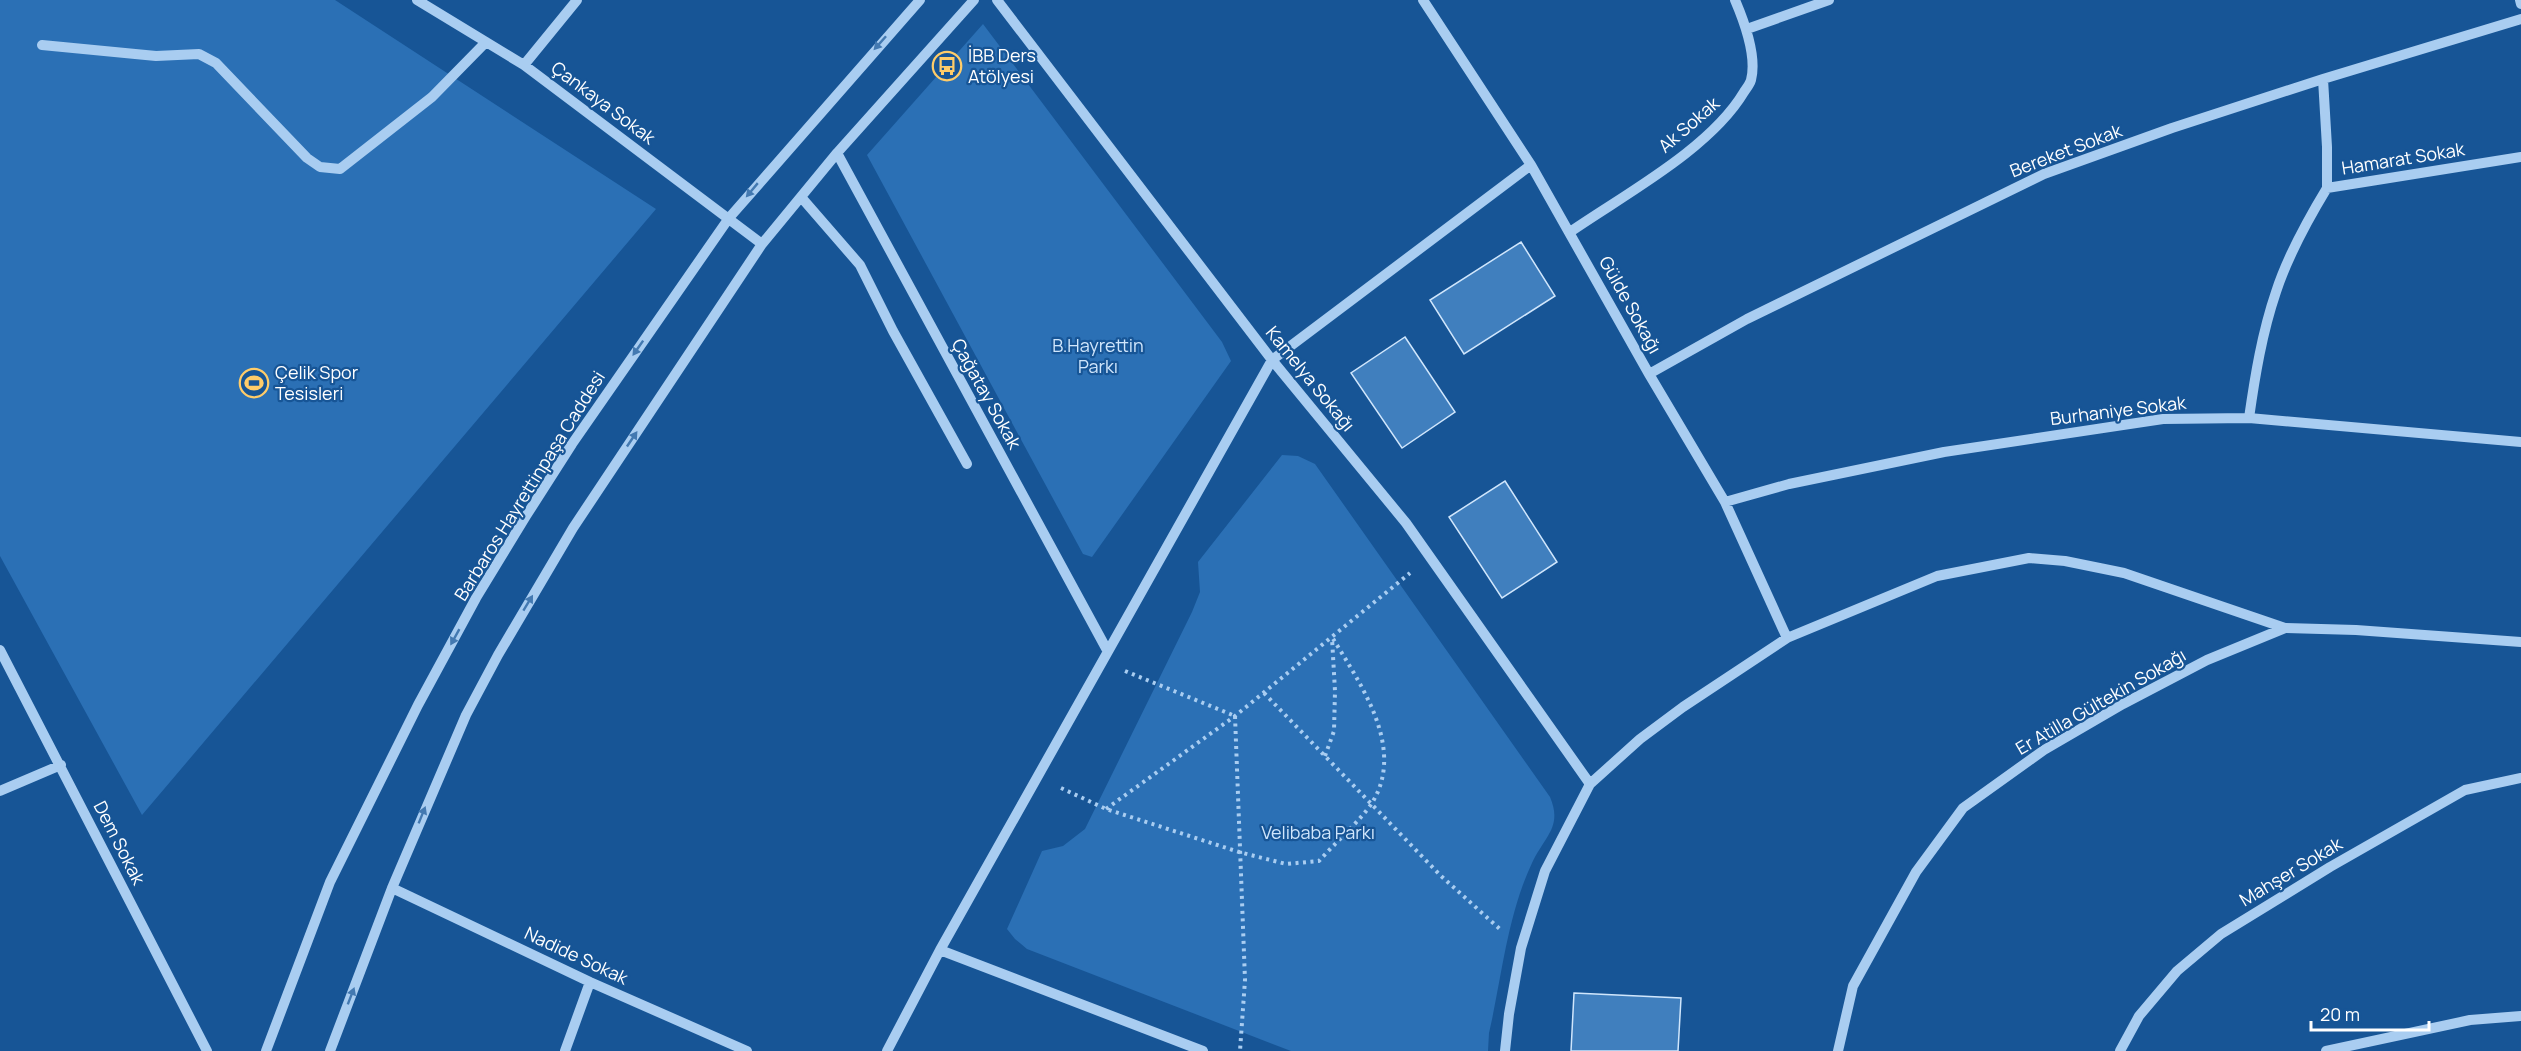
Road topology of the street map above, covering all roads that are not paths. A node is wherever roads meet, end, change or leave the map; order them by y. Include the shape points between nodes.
1 (417, 0) edge
2 (577, 0) edge
3 (920, 0) edge
4 (974, 0) edge
5 (997, 0) edge
6 (1423, 0) edge
7 (1735, 0) edge
8 (1828, 0) edge
9 (2521, 19) edge
10 (1747, 29) junction
11 (486, 42) junction
12 (42, 45) dead end
13 (524, 65) junction
14 (2323, 79) junction
15 (837, 153) junction
16 (2521, 157) edge
17 (1531, 165) junction
18 (2326, 188) junction
19 (801, 197) junction
20 (729, 218) junction
21 (1570, 232) junction
22 (762, 244) junction
23 (1272, 360) junction
24 (1649, 374) junction
25 (2248, 418) junction
26 (2521, 442) edge
27 (967, 464) dead end
28 (1725, 502) junction
29 (2285, 628) junction
30 (1787, 638) junction
31 (2521, 642) edge
32 (0, 650) edge
33 (1107, 650) junction
34 (61, 765) junction
35 (2521, 778) edge
36 (1590, 784) junction
37 (0, 791) edge
38 (392, 888) junction
39 (940, 950) junction
40 (590, 982) junction
41 (2521, 1016) edge
42 (207, 1051) edge
43 (266, 1051) edge
44 (330, 1051) edge
45 (566, 1051) edge
46 (747, 1051) edge
47 (887, 1051) edge
48 (1203, 1051) edge
49 (1505, 1051) edge
50 (1838, 1051) edge
51 (2120, 1051) edge
52 (2326, 1051) edge

1 - 11 street, Çankaya Sokak
2 - 13 street
3 -> 20 street, Barbaros Hayrettinpaşa Caddesi
4 - 15 street
5 - 23 street, Kamelya Sokağı
6 - 17 street, Gülde Sokağı
7 - 10 street, Ak Sokak
8 - 10 street
9 - 14 street, Bereket Sokak
10 - 21 street, Ak Sokak via 1751,80 1720,124 1677,159
11 - 12 street via 432,97 340,169 320,167 307,158 216,63 199,54 156,56
11 - 13 street, Çankaya Sokak
13 - 20 street, Çankaya Sokak
14 - 18 street, Hamarat Sokak
14 - 24 street, Bereket Sokak via 2044,174 1747,319
15 - 19 street
15 - 33 street, Çağatay Sokak
16 - 18 street, Hamarat Sokak
17 - 21 street, Gülde Sokağı
17 - 23 street
18 - 25 street via 2276,291
19 - 22 street
19 - 27 street via 860,265
20 - 22 street, Çankaya Sokak
20 -> 43 street, Barbaros Hayrettinpaşa Caddesi via 572,444 476,598 330,882
21 - 24 street, Gülde Sokağı
38 -> 22 street via 466,715 498,655 573,528
23 - 33 street
23 - 36 street, Kamelya Sokağı via 1407,523
24 - 28 street, Gülde Sokağı
25 - 26 street, Burhaniye Sokak
25 - 28 street, Burhaniye Sokak via 2163,419 1954,450 1789,484
28 - 30 street, Gülde Sokağı
29 - 30 street via 2124,573 2029,558 1937,576
29 - 31 street
29 - 50 street, Er Atilla Gültekin Sokağı via 2207,660 2123,704 2044,750 1963,808 1916,872 1853,986
30 - 36 street via 1683,707
32 - 34 street, Dem Sokak
33 - 39 street
34 - 37 street
34 - 42 street, Dem Sokak
35 - 51 street, Mahşer Sokak via 2465,790 2221,934 2169,980 2139,1016
36 - 49 street via 1545,872 1521,948
38 - 40 street, Nadide Sokak
44 -> 38 street
39 - 47 street
39 - 48 street
40 - 45 street
40 - 46 street, Nadide Sokak
41 - 52 street via 2470,1020

